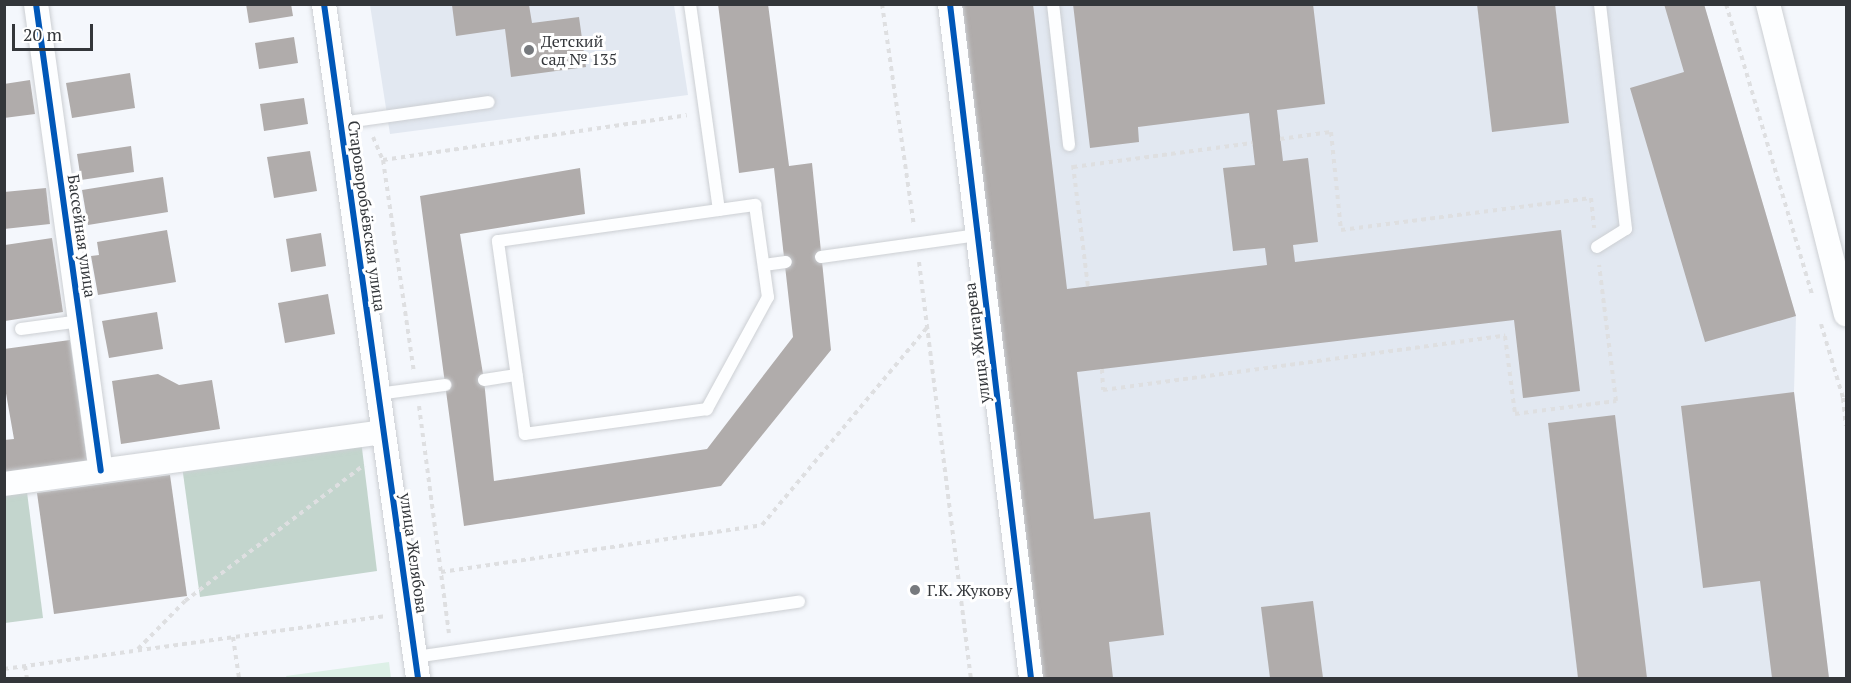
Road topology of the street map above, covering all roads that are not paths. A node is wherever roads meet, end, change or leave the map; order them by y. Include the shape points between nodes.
1 (36, 4) edge
2 (324, 4) edge
3 (690, 4) edge
4 (950, 4) edge
5 (1053, 4) edge
6 (1600, 4) edge
7 (1768, 4) edge
8 (489, 102) dead end
9 (340, 123) junction
10 (1070, 145) road end
11 (718, 210) junction
12 (977, 235) junction
13 (1597, 247) road end
14 (821, 257) dead end
15 (786, 262) dead end
16 (764, 265) junction
17 (1846, 314) edge
18 (80, 321) junction
19 (21, 329) dead end
20 (517, 375) junction
21 (484, 380) dead end
22 (445, 385) dead end
23 (378, 394) junction
24 (385, 440) junction
25 (101, 470) junction
26 (4, 484) edge
27 (799, 602) dead end
28 (416, 668) edge
29 (1031, 678) edge

1 - 18 street, Бассейная улица
2 - 9 street, Староворобьёвская улица
3 - 11 lane
4 - 12 street, улица Жигарева
5 - 10 lane
6 - 13 lane via 1626,230
7 - 17 street
8 - 9 lane
9 - 23 street, Староворобьёвская улица
11 - 16 lane via 755,205
11 - 20 lane via 498,241
12 - 14 lane
12 - 29 street, улица Жигарева
15 - 16 lane
16 - 20 lane via 768,297 707,409 525,434
18 - 19 lane
18 - 25 street, Бассейная улица
20 - 21 lane
22 - 23 lane
23 - 24 street, Староворобьёвская улица
24 - 25 street
24 - 28 street, улица Желябова
25 - 26 street
27 - 28 lane

